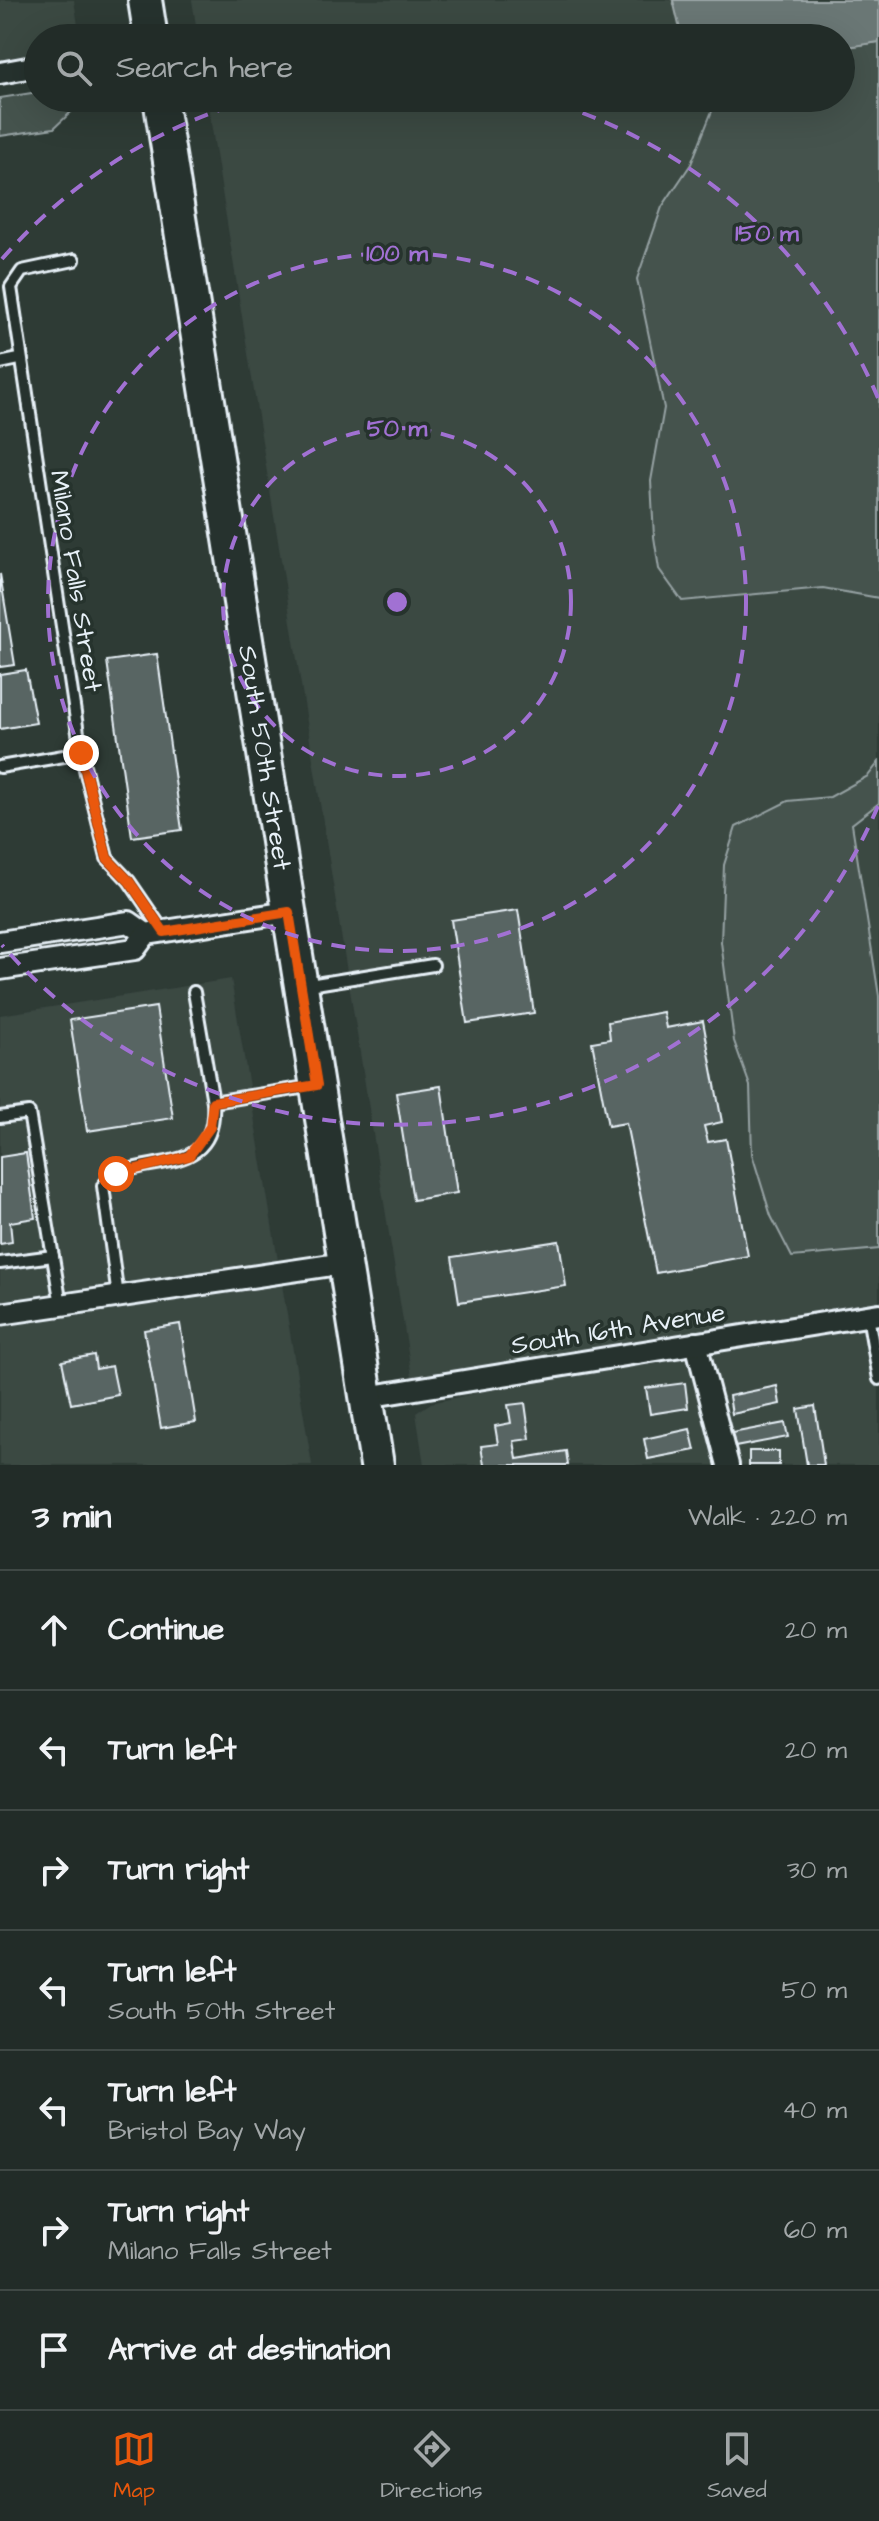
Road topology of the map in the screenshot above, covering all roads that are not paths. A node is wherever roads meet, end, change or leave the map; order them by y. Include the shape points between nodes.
1 (145, 0) edge
2 (149, 24) edge
3 (24, 69) edge
4 (0, 73) edge
5 (162, 112) edge
6 (74, 260) dead end
7 (19, 359) junction
8 (0, 363) edge
9 (81, 753) junction
10 (0, 767) edge
11 (289, 912) junction
12 (155, 933) junction
13 (0, 942) edge
14 (433, 965) dead end
15 (0, 969) edge
16 (301, 986) junction
17 (194, 992) dead end
18 (317, 1085) junction
19 (213, 1102) junction
20 (0, 1117) edge
21 (53, 1256) junction
22 (0, 1263) edge
23 (345, 1263) junction
24 (118, 1297) junction
25 (61, 1305) junction
26 (0, 1314) edge
27 (874, 1315) edge
28 (696, 1343) junction
29 (879, 1379) edge
30 (366, 1397) junction
31 (377, 1465) edge
32 (728, 1465) edge

1 - 2 main road
3 - 4 street
5 - 11 main road, South 50th Street
6 - 7 lane, Milano Falls Street via 22,271 11,287
7 - 8 lane
7 - 9 lane, Milano Falls Street
9 - 10 lane
9 - 12 lane, Milano Falls Street via 107,858 129,881
11 - 12 street
11 - 16 main road, South 50th Street
12 - 13 street via 129,922
12 - 15 street via 135,949
14 - 16 lane
16 - 18 main road, South 50th Street
17 - 19 lane
18 - 19 lane
18 - 23 main road, South 50th Street
19 - 24 lane via 210,1127 189,1156 123,1172 103,1186
20 - 21 lane via 29,1113
21 - 22 lane
21 - 25 lane
23 - 24 street
23 - 30 main road, South 50th Street
24 - 25 street
25 - 26 street
27 - 28 street, South 16th Avenue
27 - 29 lane
28 - 30 street, South 16th Avenue
28 - 32 street
30 - 31 main road, South 50th Street

